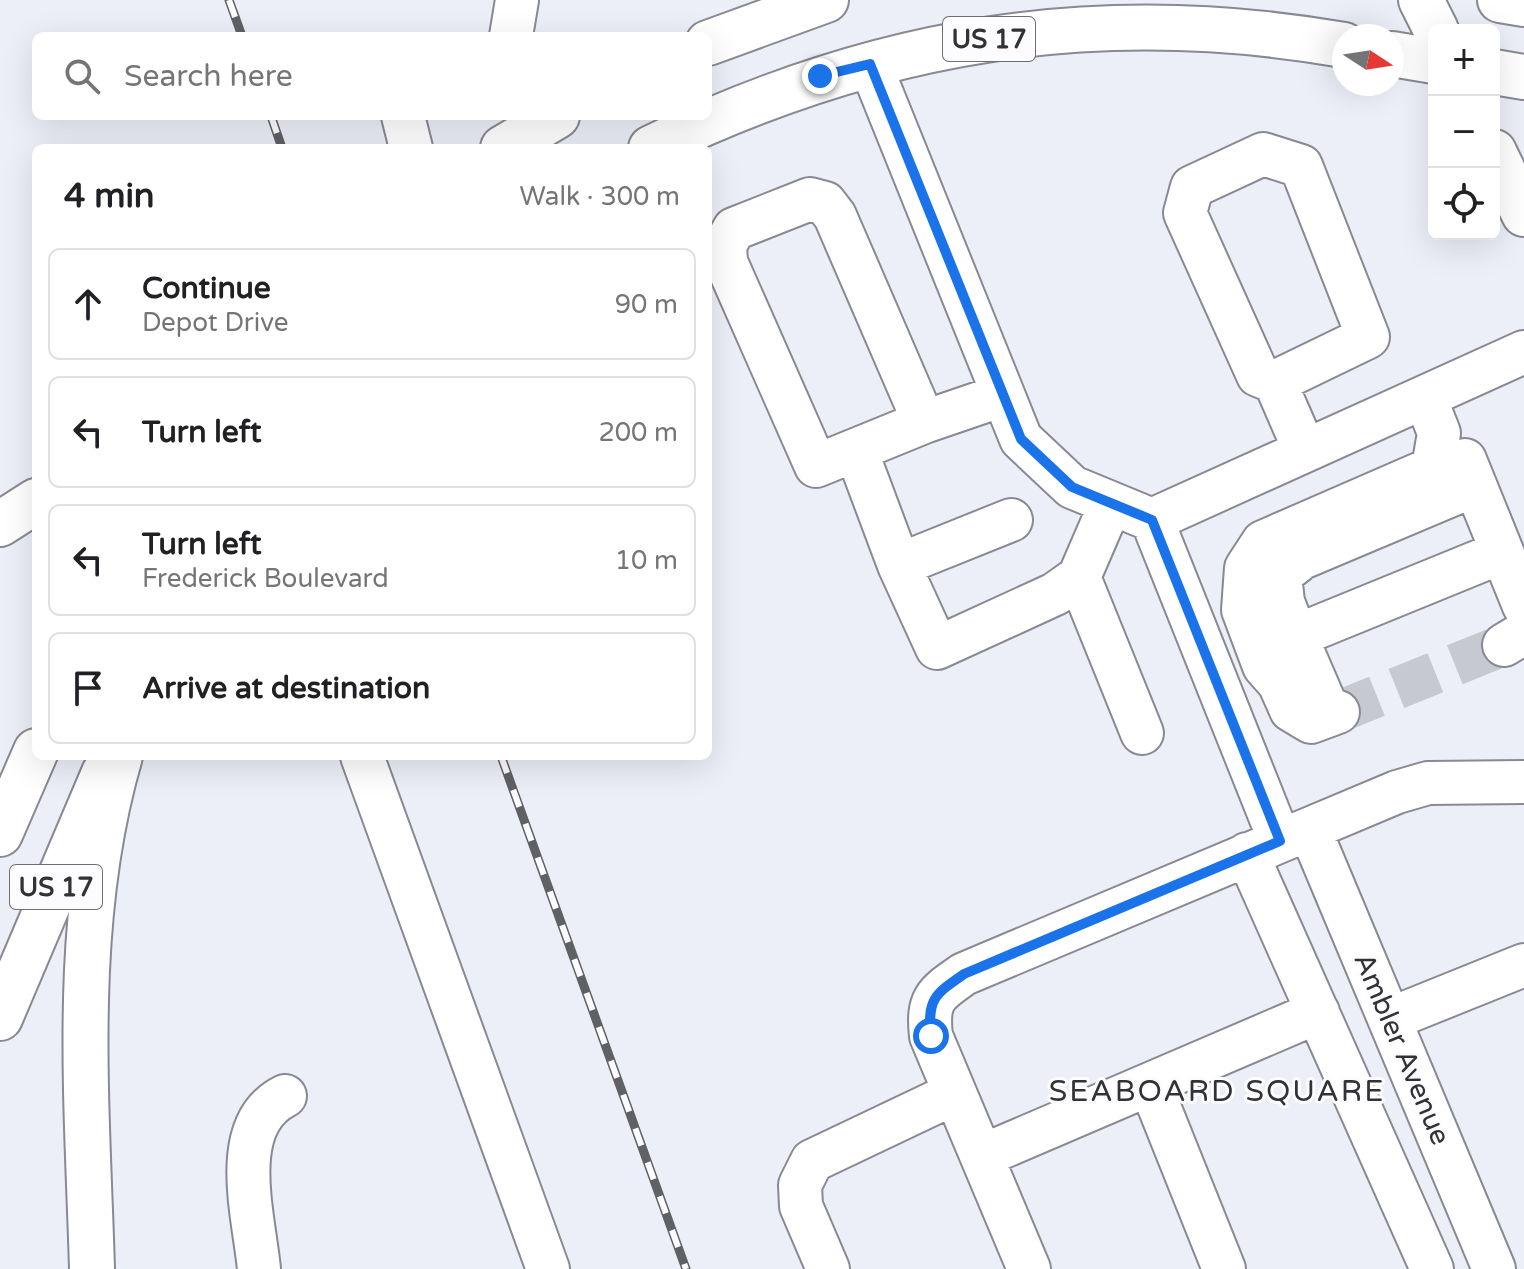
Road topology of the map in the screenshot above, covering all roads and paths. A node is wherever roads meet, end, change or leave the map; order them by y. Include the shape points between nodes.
1 (517, 0) edge
2 (1421, 0) edge
3 (1500, 0) edge
4 (805, 3) edge
5 (1524, 4) edge
6 (1433, 24) edge
7 (512, 32) edge
8 (712, 41) edge
9 (1332, 44) edge
10 (1404, 56) edge
11 (1428, 60) edge
12 (870, 64) junction
13 (1500, 73) edge
14 (1524, 77) edge
15 (712, 118) edge
16 (404, 120) edge
17 (709, 120) edge
18 (410, 144) edge
19 (659, 144) edge
20 (1500, 164) edge
21 (1524, 214) edge
22 (1524, 352) edge
23 (1275, 382) junction
24 (1003, 395) junction
25 (1432, 415) junction
26 (924, 422) junction
27 (856, 450) junction
28 (1305, 451) junction
29 (32, 477) edge
30 (1475, 485) junction
31 (0, 487) edge
32 (1111, 503) junction
33 (32, 504) edge
34 (1011, 520) dead end
35 (1152, 520) junction
36 (0, 524) edge
37 (1502, 552) junction
38 (899, 565) junction
39 (1079, 577) junction
40 (1524, 606) edge
41 (1296, 636) junction
42 (1142, 733) dead end
43 (32, 760) edge
44 (110, 760) edge
45 (119, 760) edge
46 (363, 760) edge
47 (1524, 782) edge
48 (0, 834) edge
49 (1279, 842) junction
50 (1524, 965) edge
51 (1318, 1012) junction
52 (0, 1018) edge
53 (1390, 1019) junction
54 (1150, 1084) junction
55 (955, 1093) junction
56 (285, 1096) dead end
57 (982, 1156) junction
58 (1502, 1259) edge
59 (92, 1269) edge
60 (259, 1269) edge
61 (548, 1269) edge
62 (828, 1269) edge
63 (1029, 1269) edge
64 (1224, 1269) edge
65 (1432, 1269) edge

1 - 7 street
2 - 6 main road
3 - 5 main road
4 - 8 main road
9 - 12 main road, US 17 via 1211,29 1125,27 981,40
10 - 11 main road
12 - 15 main road, US 17 via 820,76
12 - 24 street
13 - 14 main road
16 - 18 street
17 - 19 main road, US 17
20 - 21 main road
22 - 25 street
23 - 23 street via 1258,375 1185,213 1192,187 1263,154 1301,166 1368,337
23 - 28 street
24 - 26 street
24 - 32 street via 1021,439 1072,487
25 - 28 street
25 - 30 street via 1458,441
25 - 41 street via 1433,468 1263,542 1246,568 1245,593 1260,613 1279,683 1291,710 1311,722 1334,714
26 - 27 street
26 - 27 street via 825,203 810,199 734,229 725,245 726,262 816,466
27 - 38 street
28 - 35 street
29 - 31 main road
30 - 37 street
30 - 41 street via 1302,558 1280,575
32 - 35 street
32 - 39 street
33 - 36 main road
34 - 38 street
35 - 49 street
37 - 40 street
37 - 41 street
38 - 39 street via 937,648 1055,594
39 - 42 street
43 - 48 main road, US 17
44 - 52 main road, US 17
45 - 59 main road via 97,861 87,944 84,1011
46 - 61 street
47 - 49 street via 1428,783
49 - 51 street
49 - 53 street, Ambler Avenue
49 - 55 street via 964,974 937,993 929,1012 931,1036
50 - 53 street
51 - 54 street
51 - 65 street
53 - 58 street, Ambler Avenue
54 - 57 street
54 - 64 street
55 - 57 street
55 - 62 street via 812,1161 800,1185 801,1206
56 - 60 street via 264,1111 248,1149
57 - 63 street

